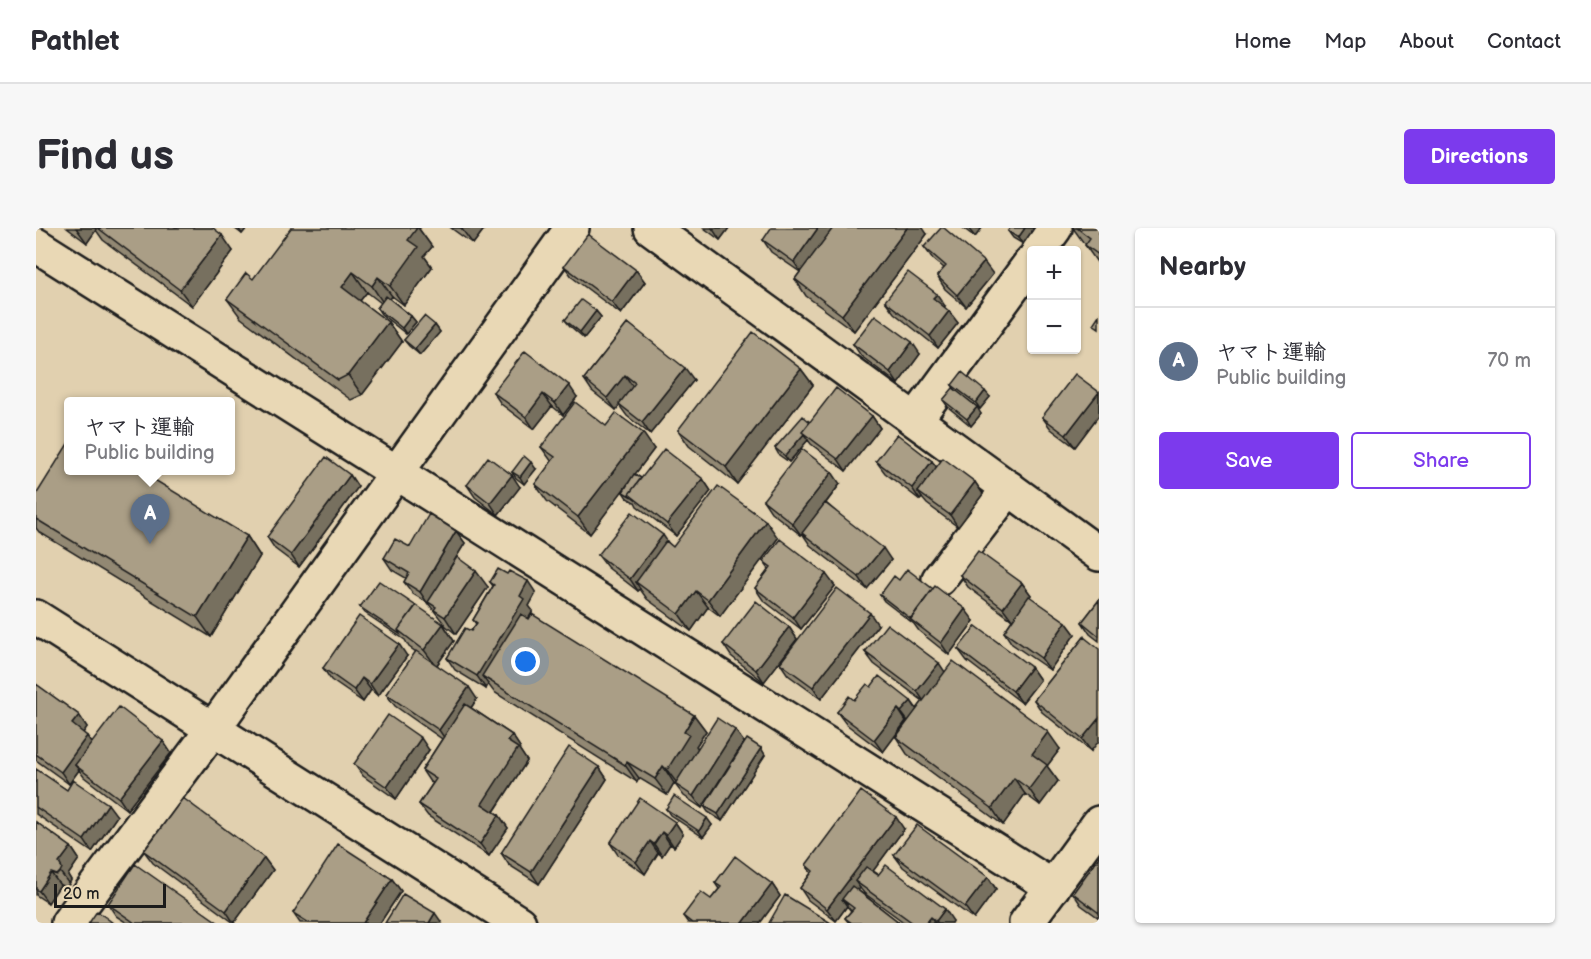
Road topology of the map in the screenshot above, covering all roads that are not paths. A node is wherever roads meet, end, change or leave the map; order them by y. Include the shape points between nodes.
1 (572, 228) edge
2 (651, 228) edge
3 (1055, 228) edge
4 (36, 245) edge
5 (1042, 246) edge
6 (1027, 268) edge
7 (916, 419) junction
8 (396, 472) junction
9 (1009, 488) junction
10 (1099, 554) edge
11 (939, 579) dead end
12 (36, 616) edge
13 (213, 729) junction
14 (1099, 824) edge
15 (1053, 886) junction
16 (68, 923) edge
17 (519, 923) edge
18 (1026, 923) edge

1 - 8 street
2 - 7 street
3 - 5 street
4 - 8 street
6 - 7 street
7 - 9 street
8 - 13 street
8 - 15 street
9 - 10 street
9 - 11 street
12 - 13 street
13 - 16 street
13 - 17 street
14 - 15 street
15 - 18 street

